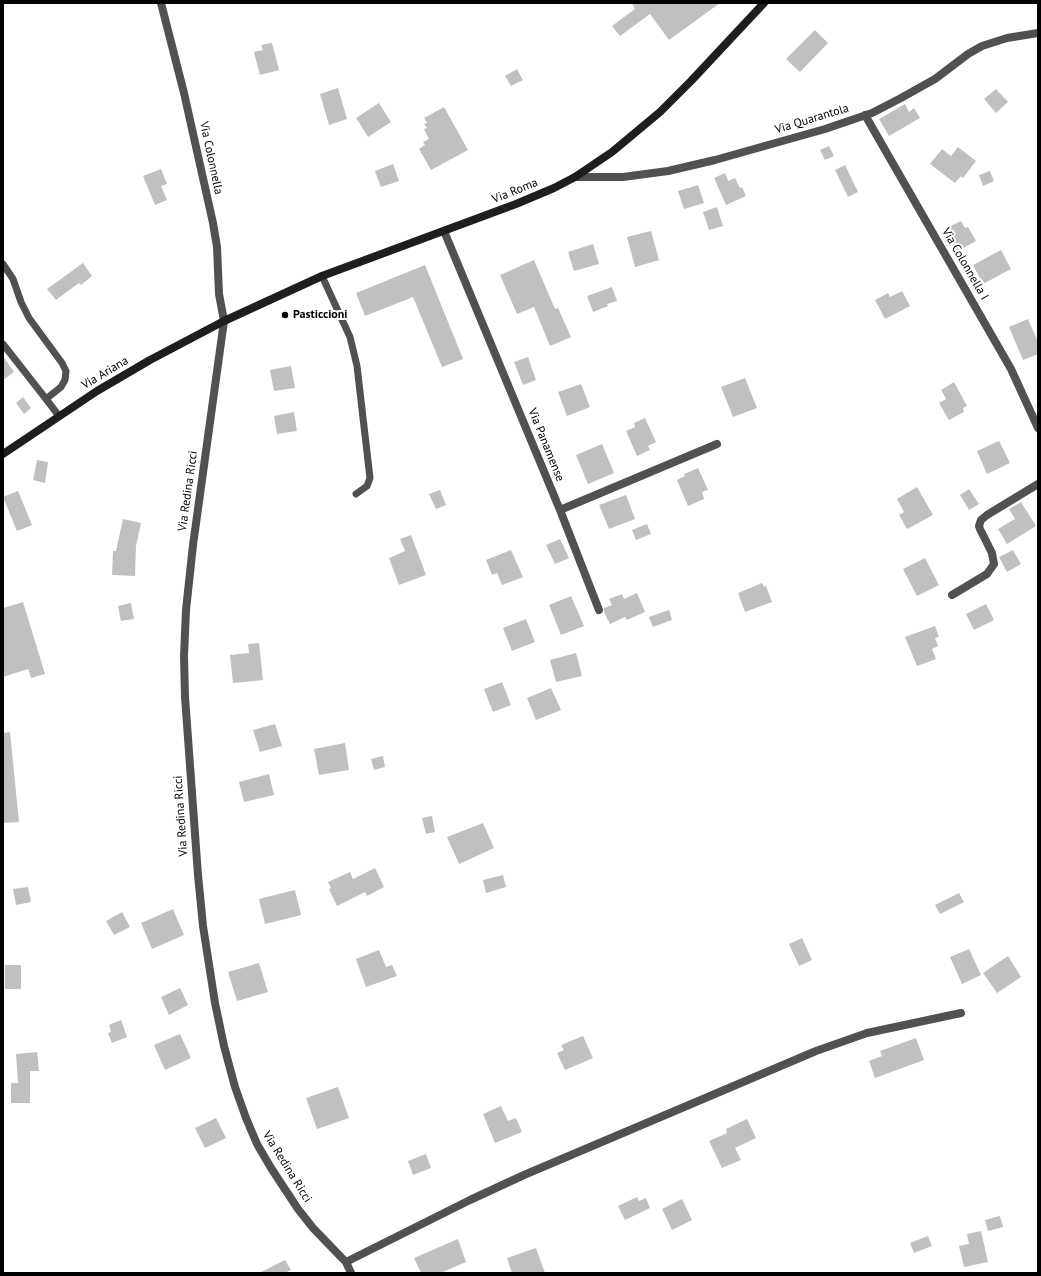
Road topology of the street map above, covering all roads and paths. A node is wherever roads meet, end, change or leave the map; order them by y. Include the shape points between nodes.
1 (161, 3) edge
2 (764, 3) edge
3 (1038, 33) edge
4 (865, 115) junction
5 (575, 177) junction
6 (444, 231) junction
7 (3, 264) edge
8 (322, 276) junction
9 (224, 321) junction
10 (3, 344) edge
11 (46, 399) junction
12 (59, 416) junction
13 (1038, 428) edge
14 (717, 444) dead end
15 (3, 454) edge
16 (1038, 484) edge
17 (356, 494) dead end
18 (560, 510) junction
19 (952, 595) dead end
20 (599, 610) dead end
21 (961, 1013) dead end
22 (346, 1262) junction
23 (351, 1273) edge

1 - 9 street, Via Colonnella via 186,100 213,223
2 - 5 main road, Via Roma via 660,112 612,152
3 - 4 street, Via Quarantola via 1001,40 978,48 921,87
4 - 5 street, Via Quarantola via 825,129 680,169 623,178
4 - 13 street, Via Colonnella I via 1011,369
5 - 6 main road, Via Roma via 516,204
6 - 8 main road, Via Roma
6 - 18 street, Via Panamense
7 - 11 lane via 13,279 29,318 66,372 66,380 61,387
8 - 9 main road, Via Roma
8 - 17 lane via 347,329 356,359 370,483
9 - 12 main road, Via Ariana via 133,370
9 - 22 street, Via Redina Ricci via 194,538 184,656 202,919 224,1046 251,1131 271,1168 298,1208 313,1228
10 - 11 lane
11 - 12 lane
12 - 15 main road, Via Ariana
14 - 18 street
16 - 19 street via 981,520 979,526 992,553 994,564 985,576
18 - 20 street, Via Panamense
21 - 22 street via 871,1032 822,1049 531,1172
22 - 23 street, Via Redina Ricci

